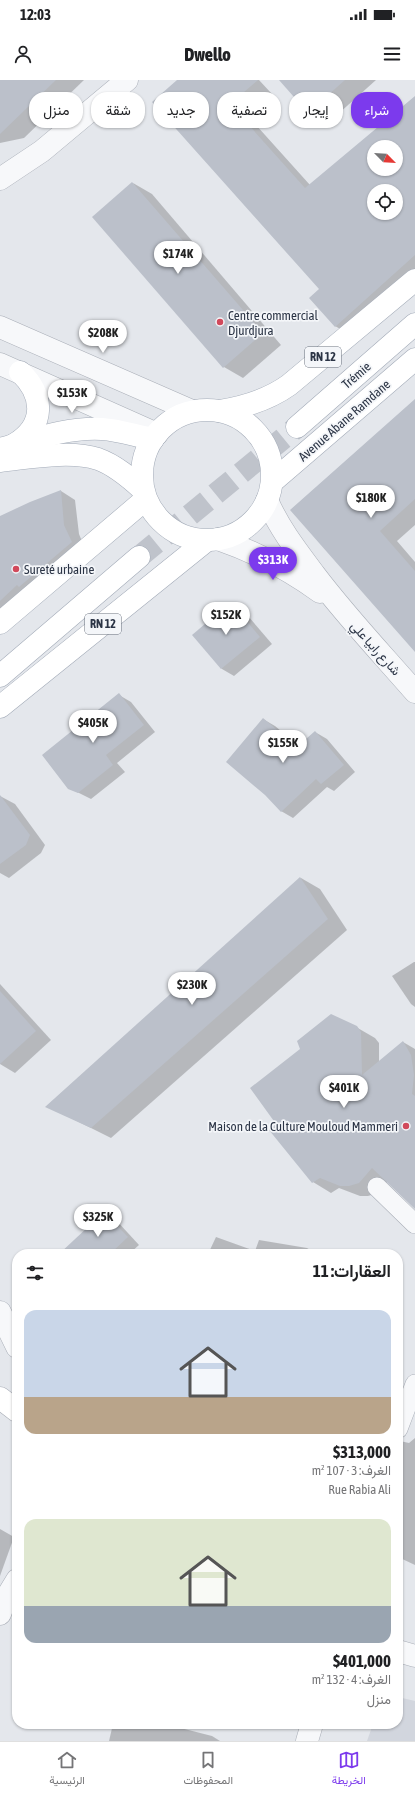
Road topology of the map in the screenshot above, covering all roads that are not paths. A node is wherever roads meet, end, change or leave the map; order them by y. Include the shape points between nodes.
1 (127, 80) edge
2 (0, 179) edge
3 (415, 280) edge
4 (415, 324) edge
5 (0, 327) edge
6 (415, 359) edge
7 (0, 364) edge
8 (20, 372) junction
9 (192, 411) junction
10 (219, 411) junction
11 (297, 427) tunnel mouth
12 (155, 436) junction
13 (4, 452) edge
14 (270, 491) junction
15 (145, 495) junction
16 (212, 540) junction
17 (139, 557) tunnel mouth
18 (338, 605) junction
19 (0, 624) edge
20 (0, 676) edge
21 (415, 692) edge
22 (0, 708) edge
23 (377, 1187) dead end
24 (415, 1224) edge
25 (0, 1312) edge
26 (12, 1337) edge
27 (415, 1384) edge
28 (0, 1398) edge
29 (12, 1407) edge
30 (403, 1416) edge
31 (12, 1588) edge
32 (0, 1614) edge
33 (403, 1652) edge
34 (415, 1656) edge
35 (311, 1729) edge
36 (307, 1741) edge

1 - 2 street via 42,151
3 - 10 main road, RN 12 via 273,396 239,408
4 - 11 main road, Trémie / RN 12
5 - 9 street
6 - 14 main road, Avenue Abane Ramdane
7 - 8 street
8 - 12 street
8 - 13 main road via 32,386 39,404 37,417 32,429 23,439
9 - 10 main road
9 - 12 main road via 173,420
10 - 14 main road via 244,421 268,450 272,466
12 - 13 main road via 102,429 83,430 43,436
12 - 15 main road via 143,464
13 - 15 main road via 98,459 115,468
14 - 16 main road via 259,514 248,526 234,535
14 - 18 street via 276,522
15 - 16 main road via 154,513 170,529 191,538
15 - 19 main road
16 - 18 street via 244,548 276,563
16 - 22 main road, RN 12
17 - 20 main road, RN 12
18 - 21 street, شارع رابيا علي
23 - 24 lane
25 - 26 street
27 - 30 lane
28 - 29 main road
31 - 32 street
33 - 34 street
35 - 36 street

